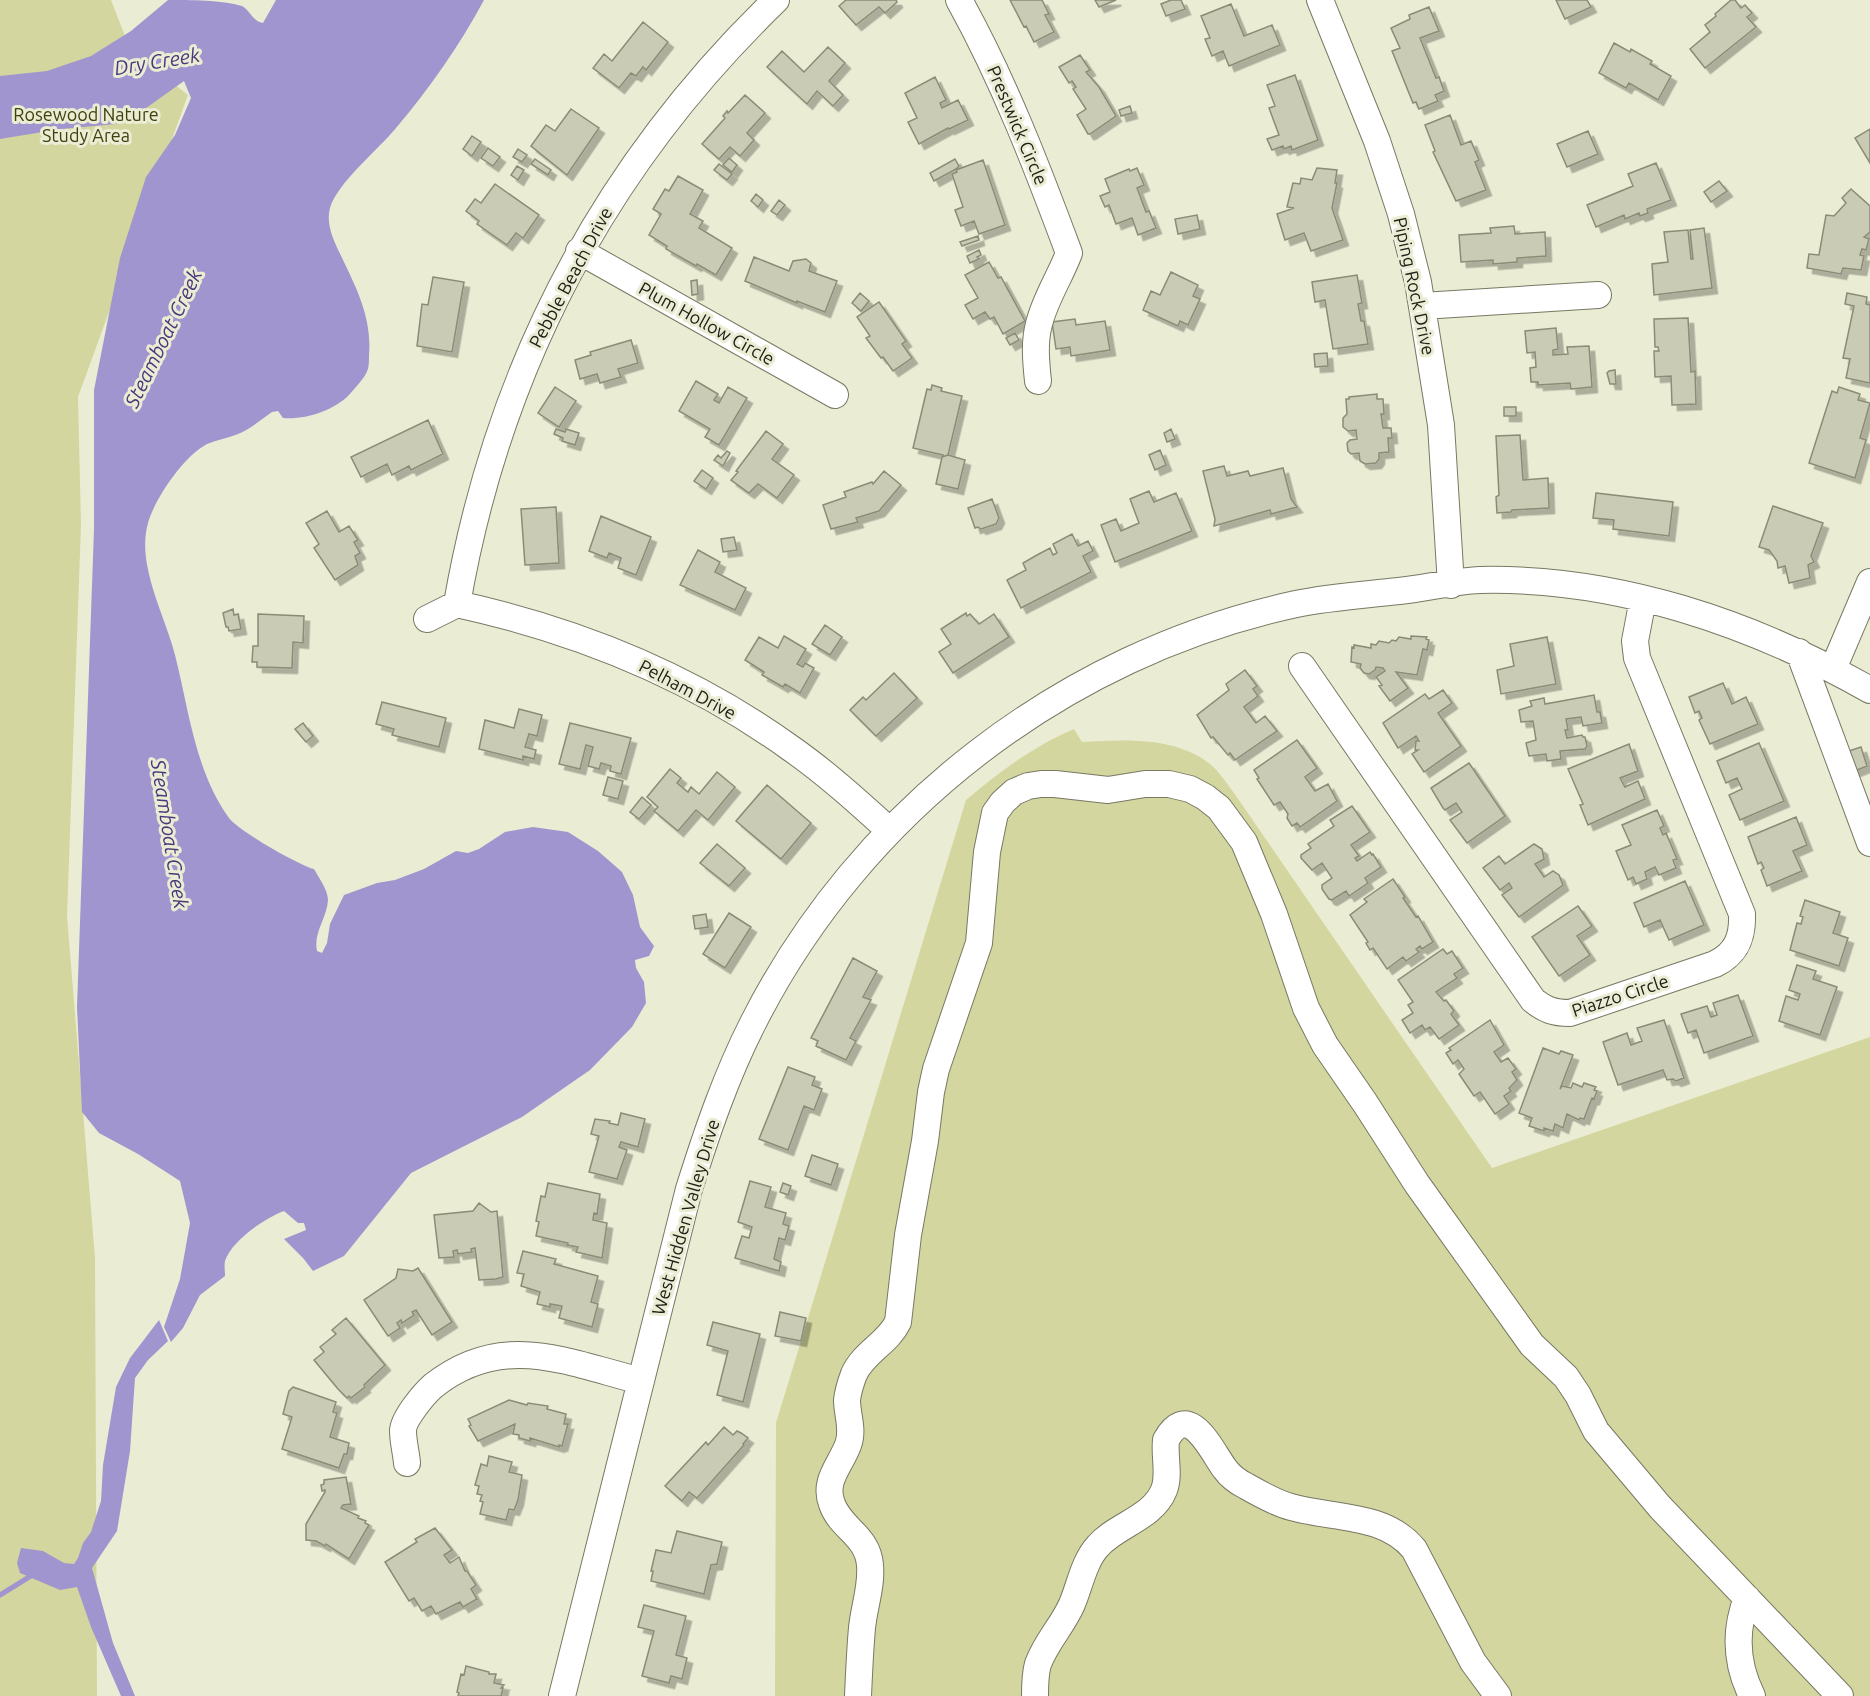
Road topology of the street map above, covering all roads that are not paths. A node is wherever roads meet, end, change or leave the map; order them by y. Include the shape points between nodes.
1 (776, 0) edge
2 (960, 0) edge
3 (1320, 0) edge
4 (579, 251) junction
5 (1598, 295) dead end
6 (1422, 306) junction
7 (1038, 381) dead end
8 (835, 395) dead end
9 (1870, 582) edge
10 (1451, 585) junction
11 (1643, 599) junction
12 (457, 604) junction
13 (427, 619) dead end
14 (1799, 652) junction
15 (1302, 666) dead end
16 (1833, 669) junction
17 (1870, 690) edge
18 (890, 831) junction
19 (1870, 843) edge
20 (641, 1381) junction
21 (407, 1462) dead end
22 (1747, 1599) junction
23 (562, 1696) edge
24 (858, 1696) edge
25 (1035, 1696) edge
26 (1498, 1696) edge
27 (1752, 1696) edge
28 (1840, 1696) edge

1 - 4 street, Pebble Beach Drive via 695,84 653,137
2 - 7 street, Prestwick Circle via 1007,96 1069,253 1038,326
3 - 6 street, Piping Rock Drive via 1401,213
4 - 8 street, Plum Hollow Circle
4 - 12 street, Pebble Beach Drive via 518,380 494,446 476,509
5 - 6 street
6 - 10 street, Piping Rock Drive via 1441,425
9 - 16 street
10 - 11 street, West Hidden Valley Drive via 1478,580 1533,582
10 - 18 street, West Hidden Valley Drive via 1295,604 1177,641 1057,697 958,767
11 - 14 street, West Hidden Valley Drive via 1692,611
11 - 15 street, Piazzo Circle via 1636,658 1742,914 1743,929 1732,952 1722,961 1570,1013 1550,1011 1533,1000
12 - 13 street
12 - 18 street, Pelham Drive via 555,629 679,681 788,746
14 - 16 street, West Hidden Valley Drive
14 - 19 street
16 - 17 street, West Hidden Valley Drive
18 - 20 street, West Hidden Valley Drive via 849,876 787,963 728,1076 689,1189
20 - 21 street via 538,1355 513,1353 489,1357 448,1375 415,1407 403,1428
20 - 23 street, West Hidden Valley Drive
22 - 24 street via 1602,1440 1573,1386 1532,1345 1417,1184 1317,1032 1252,859 1219,808 1190,789 1168,783 1108,790 1041,784 1014,792 995,813 987,852 979,943 931,1092 898,1322 855,1373 847,1401 848,1446 830,1482 832,1506 862,1542 870,1563
22 - 27 street via 1738,1654
22 - 28 street
25 - 26 street via 1037,1667 1072,1604 1093,1552 1164,1492 1166,1440 1175,1428 1183,1426 1198,1430 1229,1474 1254,1491 1294,1508 1370,1522 1399,1534 1414,1549 1473,1662

